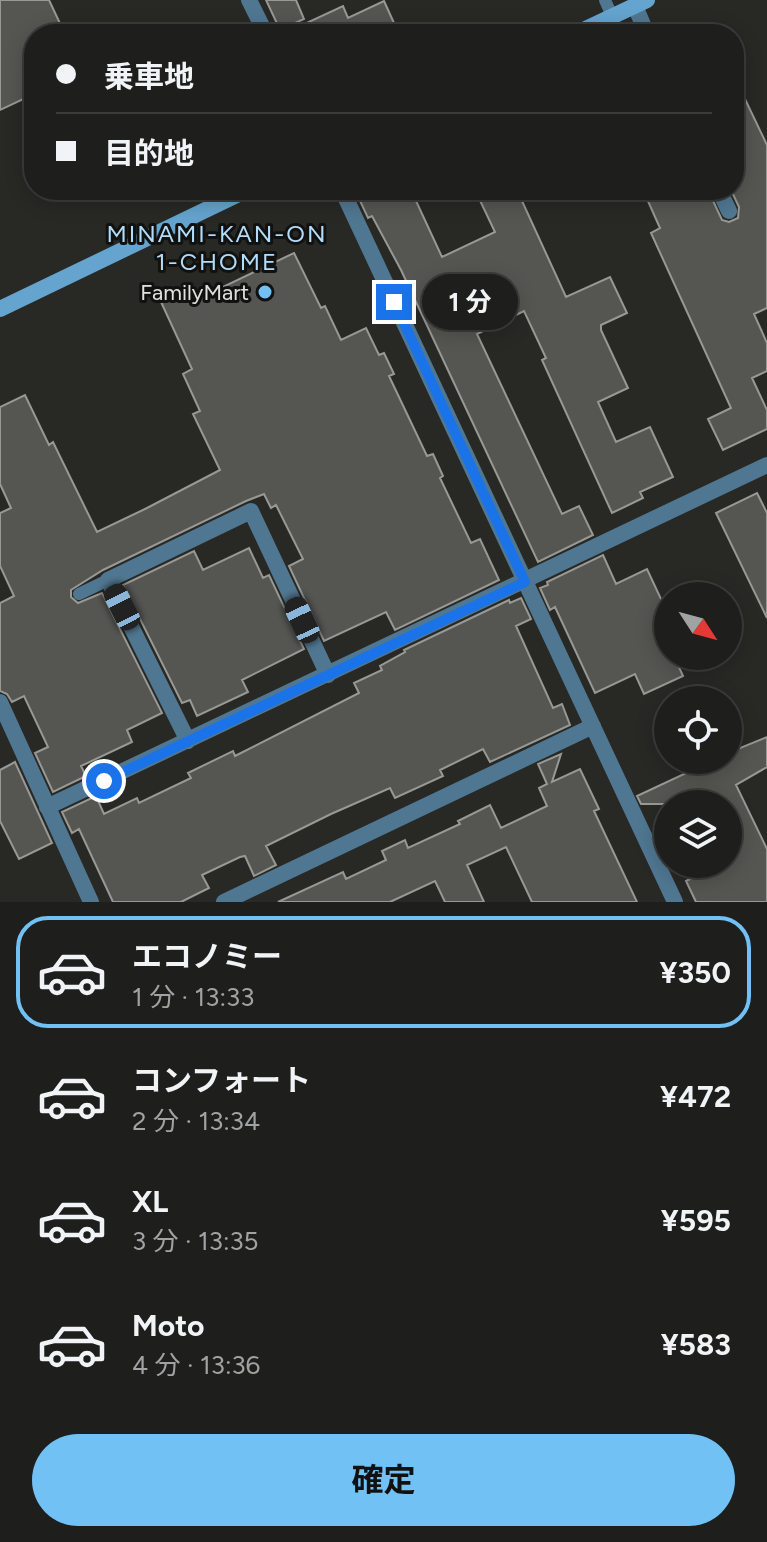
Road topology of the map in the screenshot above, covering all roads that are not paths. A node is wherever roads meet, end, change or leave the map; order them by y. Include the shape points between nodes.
1 (249, 0) edge
2 (605, 0) edge
3 (641, 3) edge
4 (612, 16) junction
5 (261, 24) edge
6 (596, 24) edge
7 (645, 24) edge
8 (226, 200) edge
9 (347, 200) edge
10 (724, 200) edge
11 (729, 211) dead end
12 (0, 309) edge
13 (767, 465) edge
14 (108, 580) junction
15 (525, 582) junction
16 (79, 594) dead end
17 (328, 675) junction
18 (0, 702) edge
19 (593, 726) junction
20 (188, 741) junction
21 (47, 807) junction
22 (91, 902) edge
23 (224, 902) edge
24 (675, 902) edge

1 - 5 street
2 - 4 lane
3 - 4 street
3 - 7 street
4 - 6 street
8 - 12 street
9 - 15 street
10 - 11 street
13 - 15 street
14 - 16 lane
14 - 17 street via 251,511
14 - 20 street
15 - 17 street
15 - 19 street
17 - 20 street
18 - 21 street
19 - 23 street
19 - 24 street
20 - 21 street
21 - 22 street

